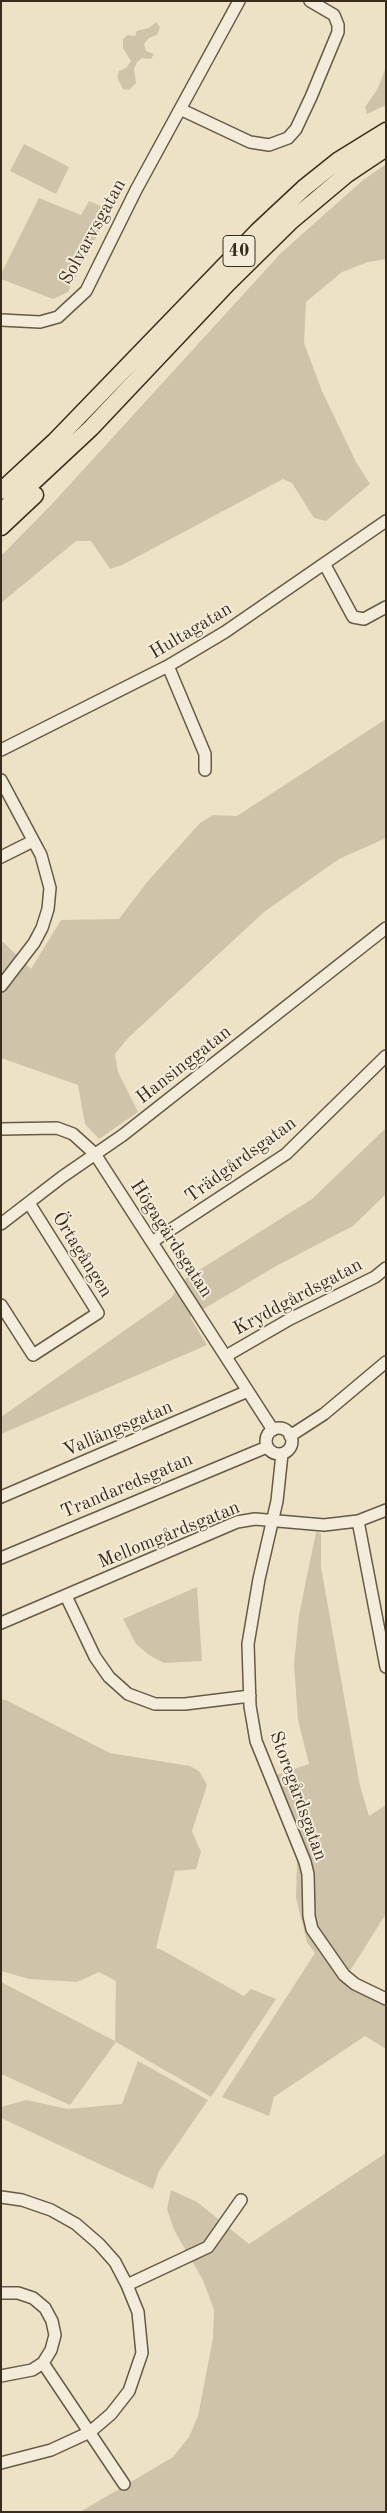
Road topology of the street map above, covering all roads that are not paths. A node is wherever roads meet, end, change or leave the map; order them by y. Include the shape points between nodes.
1 (239, 1) edge
2 (310, 1) edge
3 (182, 110) junction
4 (386, 131) edge
5 (386, 148) edge
6 (1, 320) edge
7 (91, 428) junction
8 (55, 441) junction
9 (1, 477) edge
10 (1, 491) edge
11 (1, 512) edge
12 (386, 521) edge
13 (1, 527) edge
14 (325, 565) junction
15 (386, 607) edge
16 (168, 666) junction
17 (1, 750) edge
18 (205, 770) dead end
19 (1, 780) edge
20 (33, 841) junction
21 (1, 857) edge
22 (386, 928) edge
23 (1, 986) edge
24 (386, 1056) edge
25 (1, 1129) edge
26 (95, 1154) junction
27 (28, 1203) junction
28 (1, 1224) edge
29 (152, 1242) junction
30 (386, 1268) edge
31 (1, 1306) edge
32 (226, 1356) junction
33 (386, 1362) edge
34 (248, 1391) junction
35 (273, 1430) junction
36 (290, 1436) junction
37 (267, 1447) junction
38 (282, 1454) junction
39 (1, 1497) edge
40 (386, 1510) edge
41 (273, 1520) junction
42 (358, 1521) junction
43 (1, 1558) edge
44 (66, 1596) junction
45 (1, 1623) edge
46 (386, 1667) edge
47 (250, 1696) junction
48 (386, 1999) edge
49 (1, 2197) edge
50 (242, 2200) dead end
51 (127, 2285) junction
52 (1, 2293) edge
53 (43, 2363) junction
54 (1, 2376) edge
55 (90, 2432) junction
56 (1, 2463) edge
57 (124, 2484) dead end

1 - 3 street, Solvarvsgatan
2 - 3 street via 334,15 338,32 296,129 288,138 269,145 250,142
3 - 6 street, Solvarvsgatan via 136,190 86,291 58,317 40,322
4 - 8 highway, 40 via 339,160 258,231
5 - 7 highway, 40 via 347,174 291,221
7 - 11 highway, 40
7 - 13 highway via 52,478
8 - 9 highway
8 - 10 highway, 40
12 - 14 street, Hultagatan
14 - 15 street via 353,617 364,619
14 - 16 street, Hultagatan
16 - 17 street, Hultagatan
16 - 18 street via 205,754
19 - 20 street
20 - 21 street
20 - 23 street via 48,876 48,908 34,943
22 - 26 street, Hansinggatan
24 - 29 street, Trädgårdsgatan via 286,1154
25 - 26 street, Högagärdsgatan via 57,1128 73,1134
26 - 27 street, Hansinggatan
26 - 29 street, Högagärdsgatan
27 - 28 street, Hansinggatan
27 - 31 street, Örtagången via 98,1313 33,1354
29 - 32 street, Högagärdsgatan
30 - 32 street, Kryddgårdsgatan via 375,1277 290,1318
32 - 34 street, Högagärdsgatan
33 - 36 street via 324,1414
34 - 35 street, Högagärdsgatan
34 - 39 street, Vallängsgatan
35 - 36 street via 283,1429
35 - 37 street via 267,1437
36 - 38 street via 290,1447
37 - 38 street via 273,1453
37 - 43 street, Trandaredsgatan
38 - 41 street, Storegårdsgatan
40 - 42 street, Mellomgårdsgatan
41 - 42 street, Mellomgårdsgatan via 324,1525
41 - 44 street, Mellomgårdsgatan via 237,1522
41 - 47 street, Storegårdsgatan via 250,1626 247,1661
42 - 46 street
44 - 45 street, Mellomgårdsgatan
44 - 47 street via 95,1657 128,1694 155,1704 185,1704
47 - 48 street, Storegårdsgatan via 256,1740 305,1862 312,1929 344,1975
49 - 51 street via 51,2210 76,2224 115,2262
50 - 51 street via 208,2247
51 - 55 street via 138,2312 142,2353 129,2392
52 - 53 street via 18,2293 33,2298 46,2308 55,2335
53 - 54 street via 32,2370
53 - 55 street
55 - 56 street via 51,2450
55 - 57 street

